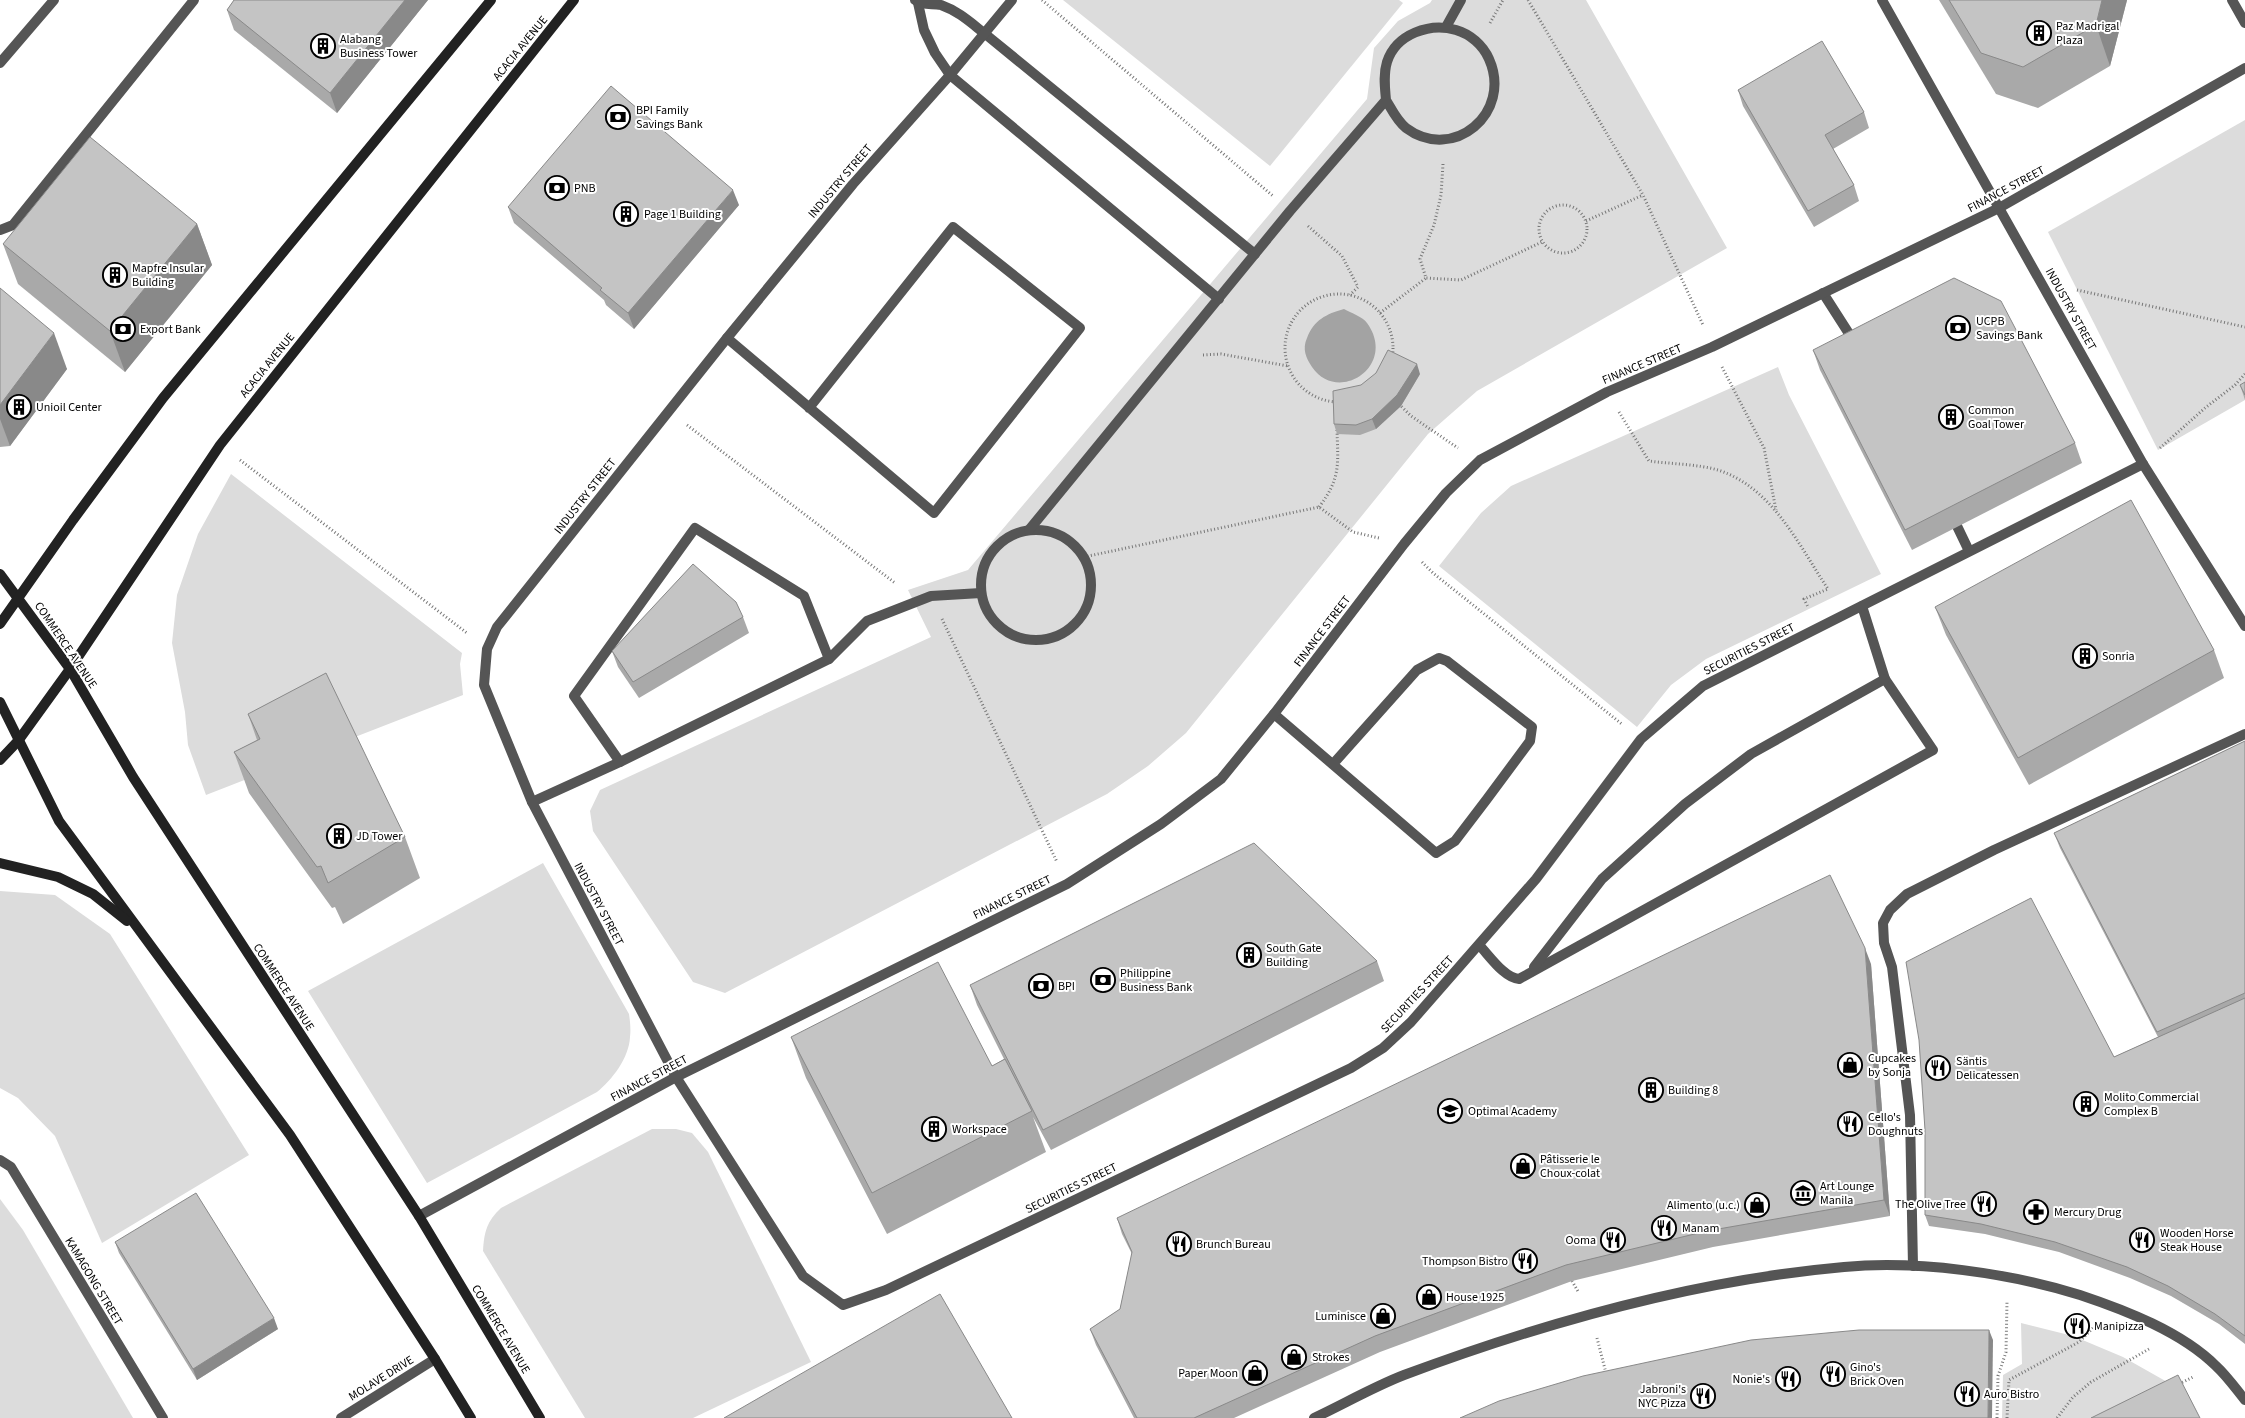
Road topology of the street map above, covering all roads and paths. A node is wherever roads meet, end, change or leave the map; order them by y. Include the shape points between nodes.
1 (54, 0) edge
2 (194, 0) edge
3 (491, 0) edge
4 (574, 0) edge
5 (1012, 0) edge
6 (1042, 0) edge
7 (1461, 0) edge
8 (1528, 0) edge
9 (1882, 0) edge
10 (2232, 0) edge
11 (916, 1) edge
12 (2245, 23) edge
13 (1446, 27) junction
14 (984, 33) junction
15 (0, 63) edge
16 (2245, 68) edge
17 (950, 75) junction
18 (1386, 100) junction
19 (1439, 139) junction
20 (1643, 196) junction
21 (1999, 208) junction
22 (1290, 211) junction
23 (1586, 221) junction
24 (0, 230) edge
25 (1542, 242) junction
26 (1255, 254) junction
27 (1426, 278) junction
28 (2077, 290) dead end
29 (1823, 293) junction
30 (1350, 296) junction
31 (1219, 299) junction
32 (1380, 313) junction
33 (2245, 327) edge
34 (727, 338) junction
35 (1712, 347) junction
36 (1859, 351) edge
37 (1173, 357) junction
38 (1289, 366) junction
39 (2245, 374) edge
40 (1380, 384) junction
41 (1385, 389) edge
42 (1607, 392) junction
43 (1396, 400) edge
44 (1337, 402) junction
45 (810, 408) junction
46 (1337, 410) edge
47 (1337, 426) edge
48 (2130, 440) junction
49 (220, 445) junction
50 (1452, 445) dead end
51 (2144, 464) junction
52 (1318, 507) junction
53 (1776, 510) junction
54 (1958, 526) edge
55 (1029, 530) junction
56 (1404, 544) junction
57 (1969, 551) junction
58 (1084, 557) junction
59 (0, 574) edge
60 (981, 593) junction
61 (19, 597) junction
62 (1862, 606) junction
63 (0, 624) edge
64 (2245, 626) edge
65 (1817, 629) junction
66 (487, 649) junction
67 (829, 660) junction
68 (70, 669) junction
69 (1884, 679) junction
70 (0, 702) edge
71 (1274, 714) junction
72 (2245, 734) edge
73 (1641, 739) junction
74 (18, 741) junction
75 (0, 760) edge
76 (620, 762) junction
77 (1333, 764) junction
78 (532, 802) junction
79 (0, 862) edge
80 (136, 928) junction
81 (1479, 945) junction
82 (1530, 972) junction
83 (676, 1077) junction
84 (0, 1160) edge
85 (419, 1216) junction
86 (1913, 1266) junction
87 (2007, 1276) junction
88 (2115, 1306) junction
89 (2174, 1334) junction
90 (435, 1359) junction
91 (2216, 1365) junction
92 (2171, 1387) edge
93 (2245, 1400) edge
94 (163, 1418) edge
95 (341, 1418) edge
96 (471, 1418) edge
97 (540, 1418) edge
98 (1314, 1418) edge
99 (1997, 1418) edge
100 (2007, 1418) edge
101 (2057, 1418) edge

1 - 15 street
2 - 24 street via 13,225
3 - 61 main road via 163,398
4 - 49 main road, ACACIA AVENUE
5 - 14 street, INDUSTRY STREET
6 - 22 path
7 - 13 street
8 - 20 path
9 - 21 street, INDUSTRY STREET
10 - 12 street
11 - 14 street via 951,9
11 - 17 street via 934,53
13 - 18 street via 1426,28 1410,35 1395,48 1387,62
13 - 19 street via 1464,32 1479,43 1486,52 1496,81 1494,100 1486,115 1459,136
14 - 17 street, INDUSTRY STREET
14 - 26 street
16 - 21 street, FINANCE STREET
17 - 31 street
17 - 34 street, INDUSTRY STREET via 853,184
18 - 19 street via 1407,128 1424,137
18 - 22 street
19 - 27 path via 1444,167 1441,196 1434,225 1420,259
20 - 23 path
20 - 35 path
21 - 29 street, FINANCE STREET
21 - 48 street, INDUSTRY STREET
22 - 26 street
22 - 30 path via 1342,256 1358,287
23 - 25 path via 1586,236 1576,249 1562,253
23 - 25 path via 1568,205 1553,207 1539,226
25 - 27 path via 1461,280
26 - 31 street
27 - 32 path
28 - 33 path
29 - 35 street, FINANCE STREET
29 - 36 street
30 - 32 path via 1366,302
30 - 38 path via 1334,294 1318,299 1293,319 1285,350
31 - 37 street
32 - 40 path via 1393,344 1392,361
34 - 45 street
34 - 66 street, INDUSTRY STREET via 497,627
35 - 42 street, FINANCE STREET
35 - 53 path via 1764,448
37 - 38 path via 1221,354
37 - 55 street
38 - 44 path via 1296,380 1308,392
39 - 48 path via 2158,450
40 - 41 path
40 - 44 path via 1365,396
42 - 53 path via 1649,461 1716,470 1744,481
42 - 56 street, FINANCE STREET via 1480,460 1446,493
43 - 50 path via 1411,416
44 - 46 path
45 - 45 street via 934,513 1080,328 953,227
47 - 52 path via 1338,472
48 - 51 street, INDUSTRY STREET
49 - 66 path
49 - 68 main road, ACACIA AVENUE
51 - 57 street, SECURITIES STREET
51 - 64 street, INDUSTRY STREET
52 - 56 path via 1354,532
52 - 58 path
53 - 65 path via 1828,590 1804,599
54 - 57 street
55 - 58 street via 1054,532 1072,542
55 - 60 street via 1015,533 1001,542 988,557 980,574
56 - 71 street, FINANCE STREET
56 - 73 path via 1433,573
57 - 62 street, SECURITIES STREET
58 - 60 street via 1091,574 1092,593 1086,610 1078,624 1049,641 1016,637 1000,627 988,612
59 - 61 main road, COMMERCE AVENUE
60 - 67 street via 932,596 867,621
61 - 63 main road
61 - 68 main road, COMMERCE AVENUE
62 - 65 street, SECURITIES STREET
62 - 69 street
65 - 73 street, SECURITIES STREET via 1703,686
66 - 78 street, INDUSTRY STREET via 484,685
67 - 76 street
67 - 76 street via 804,596 695,528 574,696
68 - 74 main road, ACACIA AVENUE
68 - 85 main road, COMMERCE AVENUE via 133,777
69 - 82 street via 1751,754 1685,804 1602,879
69 - 82 street via 1934,750
70 - 74 main road
71 - 77 street
71 - 83 street, FINANCE STREET via 1221,779 1161,824 1067,884
72 - 86 street via 1994,850 1907,894 1890,910 1883,923 1884,943 1892,967 1910,1115
73 - 81 street, SECURITIES STREET via 1536,879
74 - 75 main road, ACACIA AVENUE
74 - 80 main road via 59,821
76 - 78 street
77 - 77 street via 1417,670 1439,658 1532,726 1530,741 1455,842 1436,853
78 - 83 street, INDUSTRY STREET
79 - 80 main road via 58,877 93,894
80 - 90 main road via 290,1135
81 - 82 street via 1513,978
81 - 83 street, SECURITIES STREET via 1411,1022 1383,1048 1352,1068 886,1290 843,1305 803,1276
83 - 85 street, FINANCE STREET
84 - 94 street, KAMAGONG STREET via 11,1167
85 - 97 main road, COMMERCE AVENUE
86 - 87 street
86 - 98 street via 1845,1266 1737,1281 1590,1312 1402,1376
87 - 88 street
87 - 99 path via 2006,1352 1998,1376
88 - 89 street
88 - 100 path via 2079,1342 2009,1380
89 - 91 street
89 - 101 path via 2091,1382 2073,1397
90 - 95 street, MOLAVE DRIVE
90 - 96 main road
91 - 92 path
91 - 93 street

